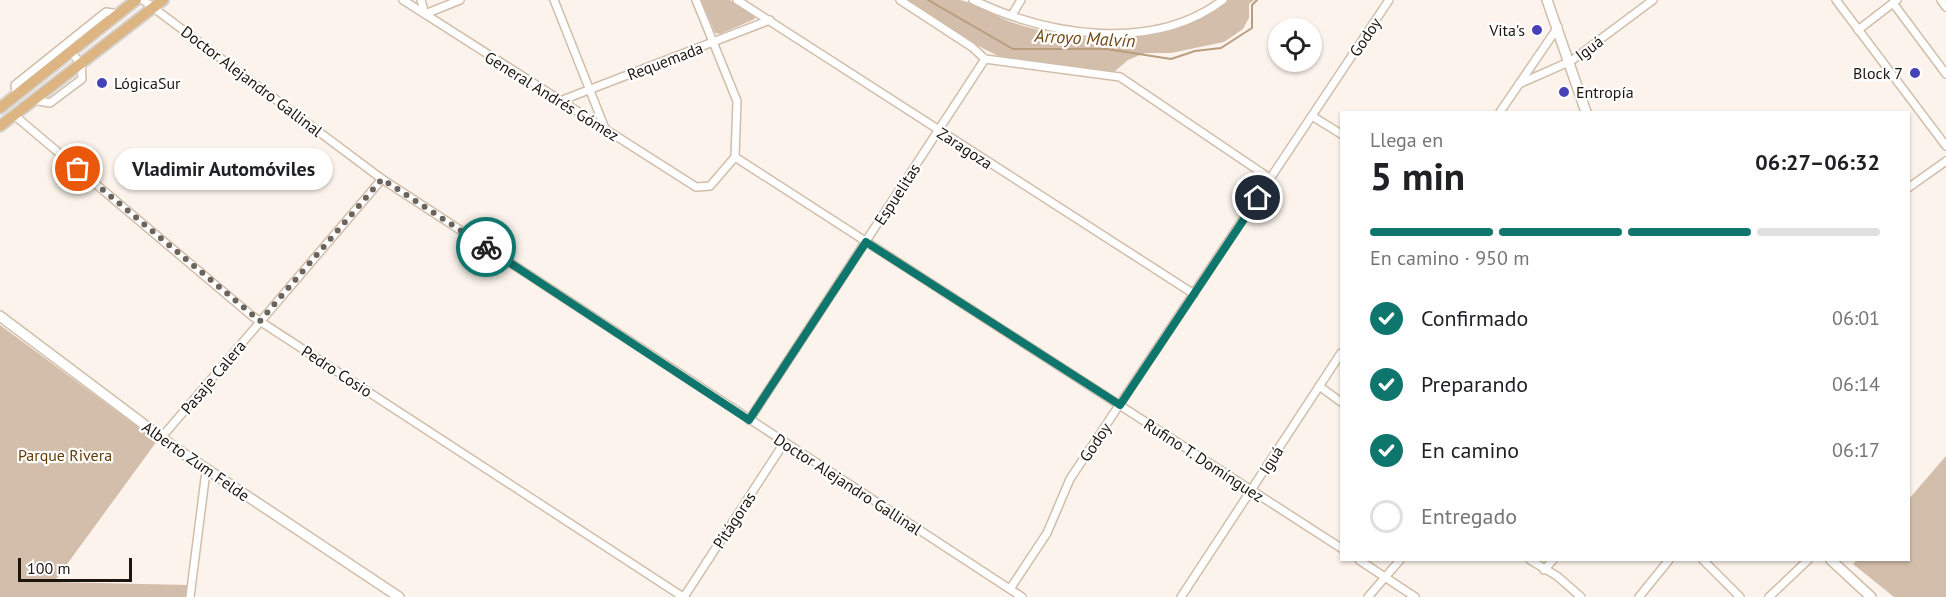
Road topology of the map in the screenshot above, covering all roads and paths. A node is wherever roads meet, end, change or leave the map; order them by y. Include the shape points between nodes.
1 (140, 0) edge
2 (163, 0) edge
3 (403, 0) edge
4 (421, 0) edge
5 (460, 0) edge
6 (554, 0) edge
7 (696, 0) edge
8 (737, 0) edge
9 (900, 0) edge
10 (973, 0) edge
11 (1021, 0) edge
12 (1223, 0) edge
13 (1389, 0) edge
14 (1547, 0) edge
15 (1653, 0) edge
16 (1836, 0) edge
17 (1941, 0) edge
18 (1895, 2) edge
19 (153, 4) edge
20 (1946, 7) edge
21 (119, 14) junction
22 (425, 14) junction
23 (1012, 15) junction
24 (770, 20) junction
25 (1558, 27) junction
26 (1858, 30) junction
27 (713, 42) junction
28 (70, 51) junction
29 (95, 52) junction
30 (985, 59) junction
31 (1536, 60) junction
32 (1571, 61) junction
33 (81, 64) junction
34 (1546, 72) junction
35 (1946, 74) edge
36 (1519, 84) junction
37 (589, 89) junction
38 (16, 96) junction
39 (560, 101) junction
40 (1, 106) edge
41 (1501, 111) edge
42 (1586, 111) edge
43 (14, 115) junction
44 (1312, 116) junction
45 (0, 126) edge
46 (606, 131) junction
47 (938, 131) junction
48 (1340, 133) edge
49 (1946, 146) edge
50 (735, 157) junction
51 (1946, 161) edge
52 (382, 179) junction
53 (1271, 179) junction
54 (1910, 187) edge
55 (866, 242) junction
56 (1194, 294) junction
57 (0, 316) edge
58 (260, 321) junction
59 (1340, 354) edge
60 (1319, 386) junction
61 (1340, 401) edge
62 (1120, 405) junction
63 (749, 420) junction
64 (161, 438) junction
65 (784, 443) junction
66 (206, 471) junction
67 (1251, 489) junction
68 (1340, 547) edge
69 (1361, 561) edge
70 (1399, 561) edge
71 (1531, 561) edge
72 (1551, 561) edge
73 (1668, 561) edge
74 (1704, 561) edge
75 (1807, 561) edge
76 (1832, 561) edge
77 (1544, 570) junction
78 (1385, 577) junction
79 (1010, 589) junction
80 (190, 597) edge
81 (399, 597) edge
82 (683, 597) edge
83 (1022, 597) edge
84 (1181, 597) edge
85 (1368, 597) edge
86 (1414, 597) edge
87 (1581, 597) edge
88 (1639, 597) edge
89 (1740, 597) edge
90 (1769, 597) edge
91 (1871, 597) edge

1 - 19 street, Doctor Alejandro Gallinal
1 - 21 main road
1 - 29 main road via 138,10 108,33
2 - 19 main road
3 - 22 street, General Andrés Gómez
4 - 22 street
5 - 22 street
6 - 37 street
7 - 27 street
8 - 24 street, Zaragoza
9 - 30 street
10 - 23 street
11 - 23 street
12 - 23 street via 1175,25 1137,31 1074,31
13 - 44 street, Godoy
14 - 25 street
15 - 32 street, Iguá
16 - 26 street
17 - 20 street
18 - 26 street
18 - 35 street
19 - 29 main road
19 - 52 street, Doctor Alejandro Gallinal
21 - 28 main road
21 - 38 street via 105,12 15,85
22 - 39 street, General Andrés Gómez
24 - 27 street, Requemada
24 - 47 street, Zaragoza
25 - 31 street, Iguá
25 - 32 street
26 - 49 street
27 - 37 street, Requemada
27 - 50 street via 737,101
28 - 33 street
28 - 38 main road
29 - 33 main road
30 - 47 street, Espuelitas
30 - 53 street via 1120,77
31 - 34 street
31 - 36 street, Iguá
32 - 34 street, Iguá
32 - 42 street
33 - 43 main road
34 - 36 street, Iguá
36 - 41 street, Iguá
37 - 39 street, Requemada
37 - 46 street
38 - 40 main road
39 - 46 street, General Andrés Gómez
43 - 45 main road
43 - 58 street, Pedro Cosio
44 - 48 street
44 - 53 street, Godoy
46 - 50 street, General Andrés Gómez via 704,189
47 - 55 street, Espuelitas
47 - 56 street, Zaragoza
50 - 55 street, Rufino T. Domínguez
51 - 54 street
52 - 58 street, Pasaje Calera
52 - 63 street, Doctor Alejandro Gallinal
53 - 56 street, Godoy
55 - 62 street, Rufino T. Domínguez
55 - 63 street, Espuelitas
56 - 62 street, Godoy
57 - 64 street, Alberto Zum Felde
58 - 64 street, Pasaje Calera
58 - 82 street, Pedro Cosio
59 - 60 street, Iguá
60 - 61 street
60 - 67 street, Iguá
62 - 67 street, Rufino T. Domínguez
62 - 79 street, Godoy via 1070,479 1047,533
63 - 65 street, Doctor Alejandro Gallinal
64 - 66 street, Alberto Zum Felde
65 - 79 street, Doctor Alejandro Gallinal
65 - 82 street, Pitágoras
66 - 80 street
66 - 81 street, Alberto Zum Felde
67 - 68 street, Rufino T. Domínguez
67 - 84 street, Iguá
69 - 78 street
70 - 78 street
71 - 77 street
72 - 77 street
73 - 88 street
74 - 89 street
75 - 90 street
76 - 91 street
77 - 87 street
78 - 85 street
78 - 86 street
79 - 83 street, Doctor Alejandro Gallinal

